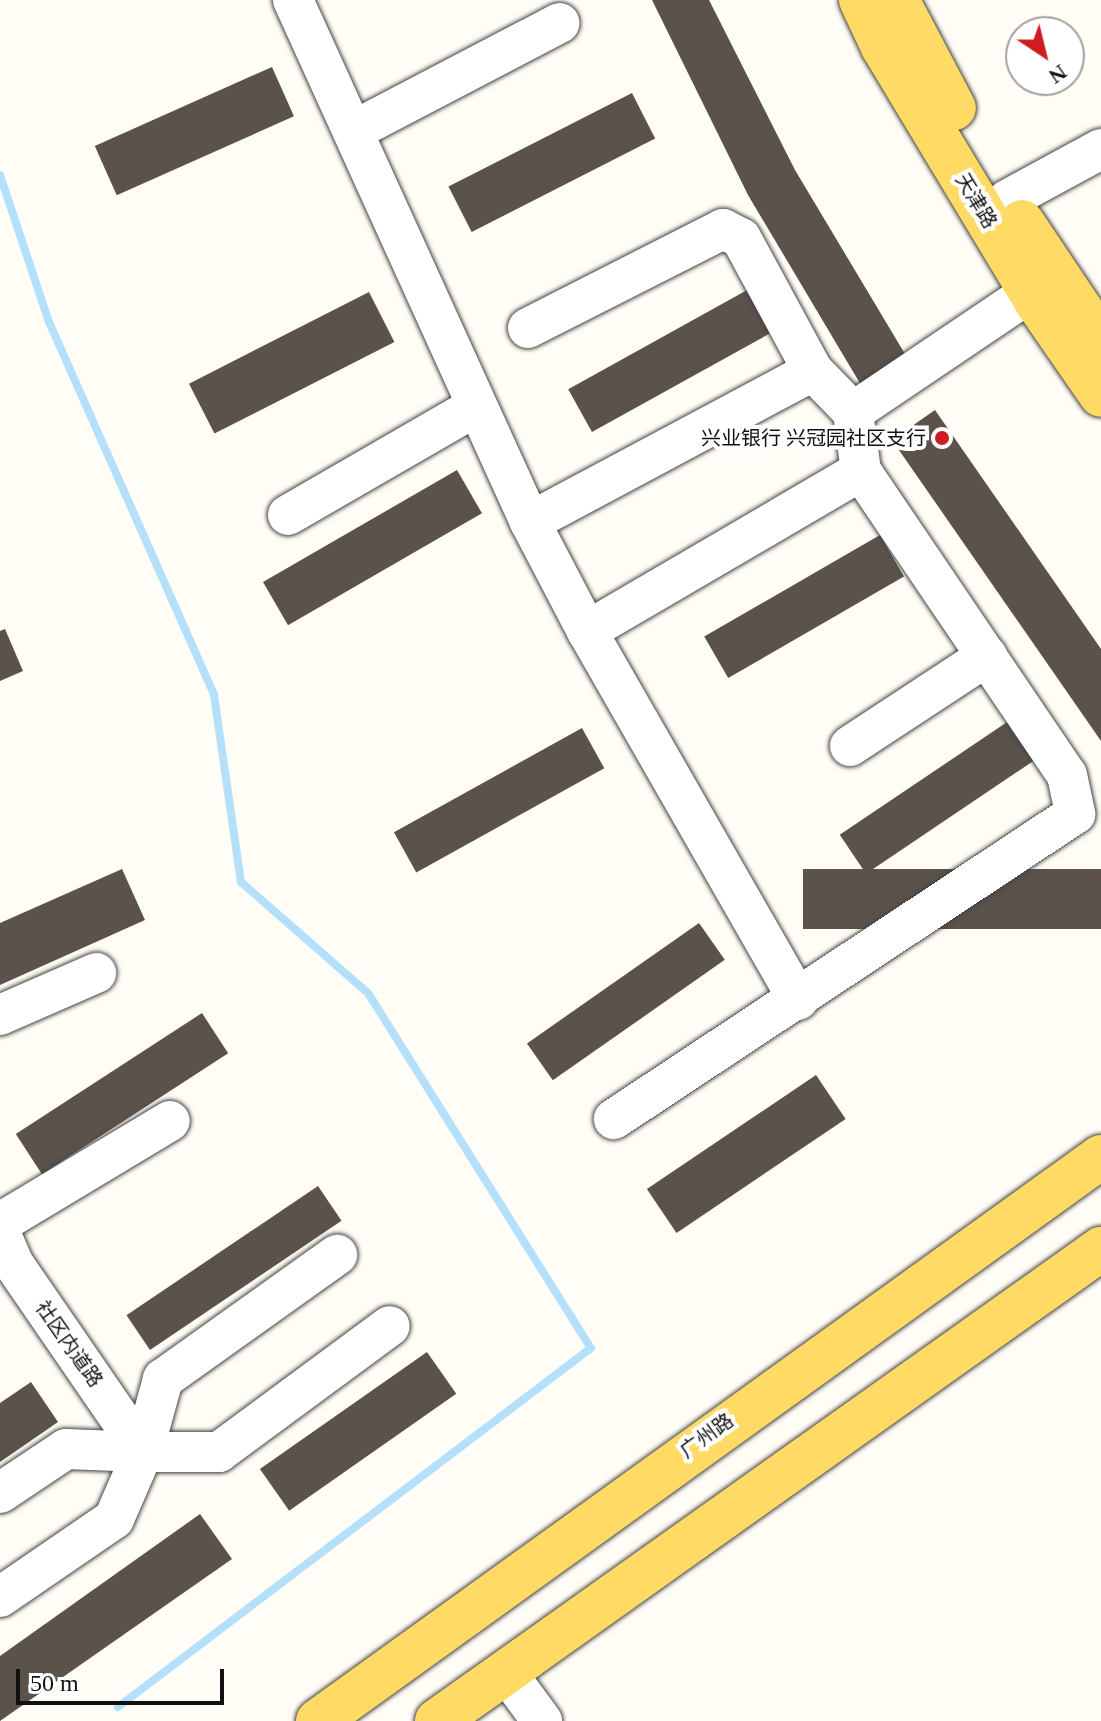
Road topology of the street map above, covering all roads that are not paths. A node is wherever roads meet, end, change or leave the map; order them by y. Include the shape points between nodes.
1 (293, 0) edge
2 (861, 0) edge
3 (897, 0) edge
4 (560, 23) dead end
5 (353, 131) junction
6 (1101, 149) edge
7 (1007, 200) junction
8 (1031, 292) junction
9 (528, 328) dead end
10 (1101, 340) edge
11 (813, 371) junction
12 (1101, 395) edge
13 (477, 406) junction
14 (853, 412) junction
15 (861, 471) junction
16 (288, 515) dead end
17 (530, 522) junction
18 (587, 631) junction
19 (987, 656) junction
20 (850, 746) dead end
21 (96, 973) dead end
22 (798, 1000) junction
23 (0, 1015) edge
24 (614, 1119) dead end
25 (170, 1121) dead end
26 (1101, 1157) edge
27 (0, 1223) edge
28 (0, 1232) edge
29 (1101, 1249) edge
30 (337, 1255) dead end
31 (390, 1326) dead end
32 (143, 1452) junction
33 (0, 1493) edge
34 (0, 1597) edge
35 (506, 1672) junction
36 (318, 1721) edge
37 (437, 1721) edge
38 (542, 1721) edge

1 - 5 street
2 - 8 main road, 天津路 via 883,47
3 - 7 main road, 天津路
4 - 5 street
5 - 13 street
6 - 7 street
7 - 10 main road, 天津路
8 - 12 main road, 天津路
8 - 14 street
9 - 11 street via 723,229 741,238
11 - 14 street
11 - 17 street
13 - 16 street
13 - 17 street
14 - 15 street
15 - 18 street
15 - 19 street
17 - 18 street
18 - 22 street
19 - 20 street
19 - 22 street via 1067,775 1075,814
21 - 23 street
22 - 24 street
25 - 27 street
26 - 36 main road, 广州路
28 - 32 street, 社区内道路 via 13,1263
29 - 35 main road
30 - 32 street via 163,1379
31 - 32 street via 219,1452
32 - 33 street via 66,1449
32 - 34 street via 114,1519
35 - 37 main road
35 - 38 street

